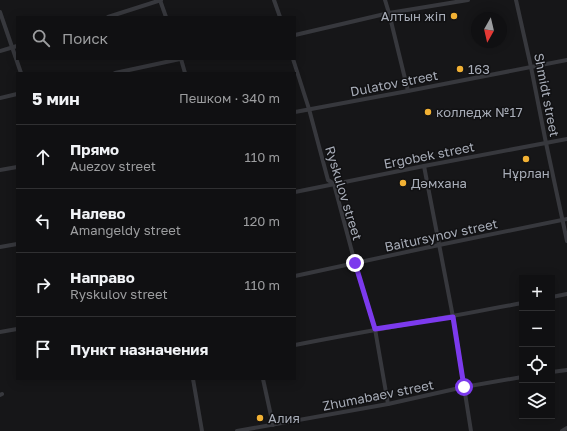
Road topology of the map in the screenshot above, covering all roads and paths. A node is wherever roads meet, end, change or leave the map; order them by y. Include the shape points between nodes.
1 (160, 0) edge
2 (274, 0) edge
3 (385, 0) edge
4 (468, 0) edge
5 (516, 0) edge
6 (0, 12) edge
7 (389, 14) junction
8 (111, 16) edge
9 (166, 16) edge
10 (280, 16) edge
11 (296, 35) edge
12 (15, 47) edge
13 (0, 51) edge
14 (18, 60) edge
15 (175, 60) edge
16 (180, 60) edge
17 (293, 60) edge
18 (567, 60) edge
19 (531, 67) junction
20 (21, 72) edge
21 (120, 72) edge
22 (185, 72) edge
23 (408, 91) junction
24 (16, 94) edge
25 (0, 98) edge
26 (309, 109) junction
27 (296, 112) edge
28 (567, 139) edge
29 (546, 143) junction
30 (424, 166) junction
31 (16, 167) edge
32 (0, 170) edge
33 (334, 184) junction
34 (296, 192) edge
35 (565, 219) edge
36 (567, 241) edge
37 (16, 244) edge
38 (439, 245) junction
39 (0, 247) edge
40 (355, 263) junction
41 (296, 276) edge
42 (567, 294) edge
43 (555, 296) edge
44 (519, 304) edge
45 (453, 317) junction
46 (16, 329) edge
47 (375, 329) junction
48 (0, 332) edge
49 (296, 345) edge
50 (567, 370) edge
51 (555, 372) edge
52 (519, 378) edge
53 (193, 380) edge
54 (263, 380) edge
55 (464, 387) junction
56 (388, 404) junction
57 (273, 425) junction
58 (567, 428) edge
59 (202, 431) edge
60 (237, 431) edge
61 (471, 431) edge
62 (562, 431) edge

1 - 8 street
1 - 9 street
2 - 10 street
3 - 7 street
4 - 7 street
5 - 19 street, Shmidt street
6 - 12 street
7 - 11 street
7 - 23 street
12 - 13 street
14 - 20 street
15 - 21 street
16 - 22 street
17 - 26 street, Ryskulov street
18 - 19 street, Dulatov street
19 - 23 street, Dulatov street
19 - 29 street, Shmidt street
23 - 26 street, Dulatov street
24 - 25 street
26 - 27 street, Dulatov street
26 - 33 street, Ryskulov street via 328,180
28 - 29 street, Ergobek street
29 - 30 street, Ergobek street
29 - 35 street, Shmidt street
30 - 33 street, Ergobek street
30 - 38 street
31 - 32 street
33 - 34 street, Ergobek street
33 - 40 street, Ryskulov street
35 - 36 street, Shmidt street
35 - 38 street, Baitursynov street
37 - 39 street
38 - 40 street, Baitursynov street
38 - 45 street
40 - 41 street, Baitursynov street
40 - 47 street, Ryskulov street
42 - 43 street
44 - 45 street
45 - 47 street
45 - 55 street
46 - 48 street
47 - 49 street
47 - 56 street, Ryskulov street
50 - 51 street
52 - 55 street, Zhumabaev street
53 - 59 street
54 - 57 street
55 - 56 street, Zhumabaev street
55 - 61 street
56 - 57 street, Zhumabaev street
57 - 60 street, Zhumabaev street
58 - 62 street

